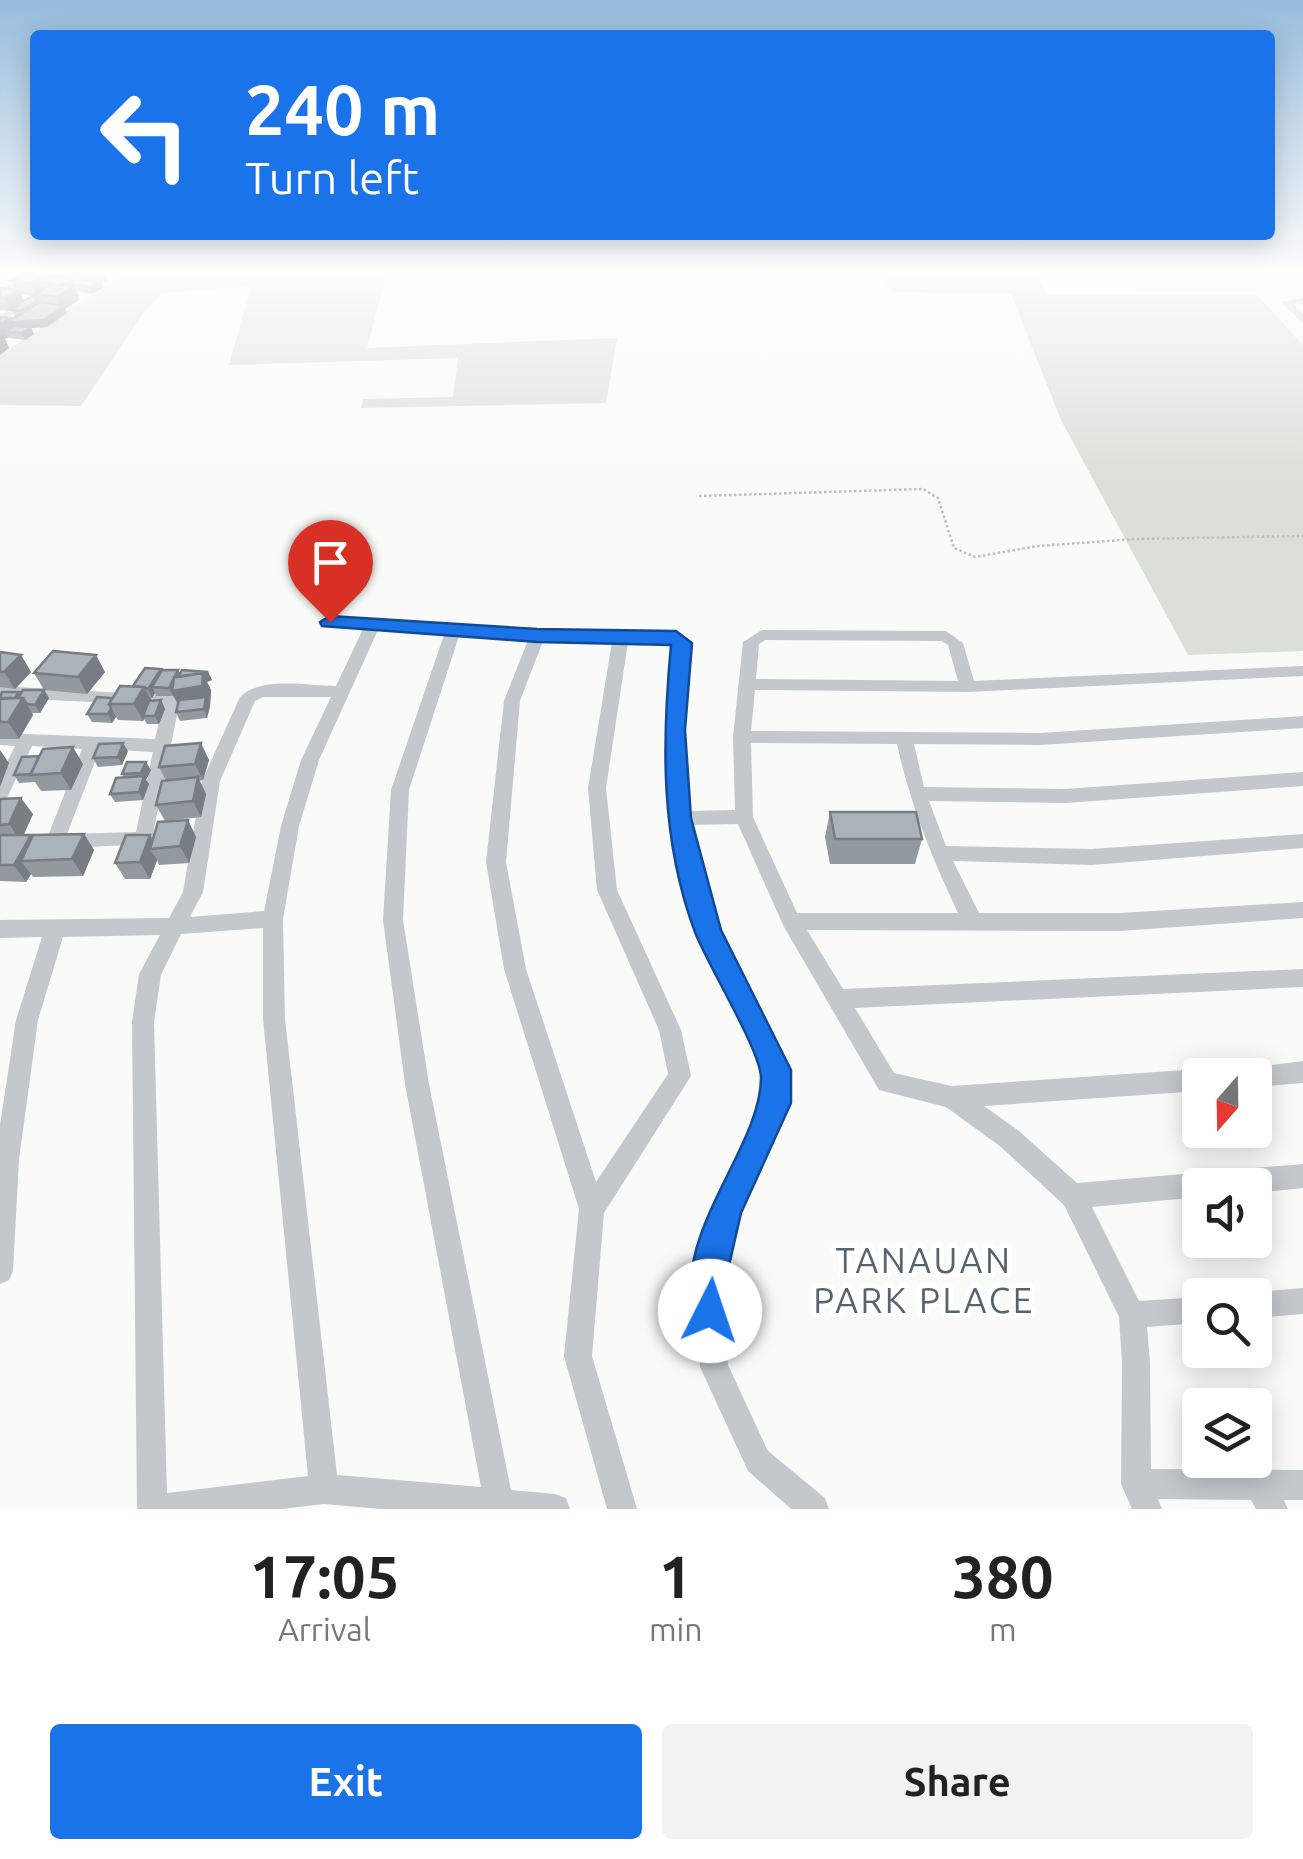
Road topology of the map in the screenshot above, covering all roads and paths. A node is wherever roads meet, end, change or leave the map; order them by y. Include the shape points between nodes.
1 (699, 496) dead end
2 (1303, 536) edge
3 (330, 622) dead end
4 (373, 625) junction
5 (452, 630) junction
6 (537, 636) junction
7 (621, 637) junction
8 (1303, 671) edge
9 (747, 684) junction
10 (968, 686) junction
11 (0, 692) edge
12 (342, 692) junction
13 (1303, 722) edge
14 (742, 737) junction
15 (904, 738) junction
16 (0, 740) edge
17 (26, 741) junction
18 (92, 744) junction
19 (164, 746) junction
20 (1303, 779) edge
21 (918, 794) junction
22 (0, 795) edge
23 (679, 818) junction
24 (744, 818) junction
25 (1303, 841) edge
26 (939, 853) junction
27 (1303, 910) edge
28 (273, 919) junction
29 (791, 921) junction
30 (973, 922) junction
31 (178, 926) junction
32 (0, 929) edge
33 (56, 929) junction
34 (1303, 978) edge
35 (837, 1000) junction
36 (1303, 1072) edge
37 (1272, 1075) edge
38 (1182, 1081) edge
39 (952, 1097) junction
40 (1303, 1176) edge
41 (1272, 1179) edge
42 (1182, 1187) edge
43 (1073, 1196) junction
44 (592, 1209) junction
45 (0, 1271) edge
46 (1303, 1302) edge
47 (1272, 1304) edge
48 (1182, 1312) edge
49 (1132, 1316) junction
50 (1303, 1485) edge
51 (324, 1489) junction
52 (1142, 1497) edge
53 (1266, 1497) edge
54 (421, 1502) edge
55 (254, 1503) edge
56 (500, 1503) junction
57 (154, 1509) edge
58 (555, 1509) edge
59 (622, 1509) edge
60 (814, 1509) edge

1 - 2 path via 923,489 938,498 954,548 974,558 1116,540
3 - 4 street
4 - 5 street
4 - 12 street
5 - 6 street
5 - 56 street via 400,790 393,920 417,1084
6 - 7 street
6 - 44 street via 512,701 496,862 515,969
7 - 23 street via 676,638 683,648 674,730
7 - 44 street via 597,788 607,890 670,1030 680,1076
8 - 10 street
9 - 10 street
9 - 10 street via 751,642 762,636 946,636 955,643
9 - 14 street
11 - 19 street via 172,700
12 - 28 street via 310,760
12 - 31 street via 248,696 211,781 193,892
13 - 15 street via 1040,739
14 - 15 street
14 - 24 street
15 - 21 street
16 - 17 street
17 - 18 street
17 - 22 street
18 - 19 street
18 - 19 street via 46,842 144,839
20 - 21 street via 1065,796
21 - 26 street
23 - 24 street
23 - 60 street via 708,930 776,1070 776,1103 725,1211 708,1283 714,1367 758,1461
24 - 29 street
25 - 26 street via 1092,857
26 - 30 street
27 - 30 street via 1120,922
28 - 31 street
28 - 51 street via 274,1019
29 - 30 street
29 - 35 street
31 - 33 street
31 - 57 street via 150,974 143,1022
32 - 33 street
33 - 45 street via 28,1020 6,1159
34 - 35 street
35 - 39 street via 887,1082
36 - 37 street
38 - 39 street
39 - 43 street
40 - 41 street
42 - 43 street
43 - 49 street
44 - 59 street via 578,1356
46 - 47 street
48 - 49 street
49 - 52 street
50 - 53 street
51 - 54 street
51 - 55 street
52 - 53 street
54 - 56 street
55 - 57 street
56 - 58 street

